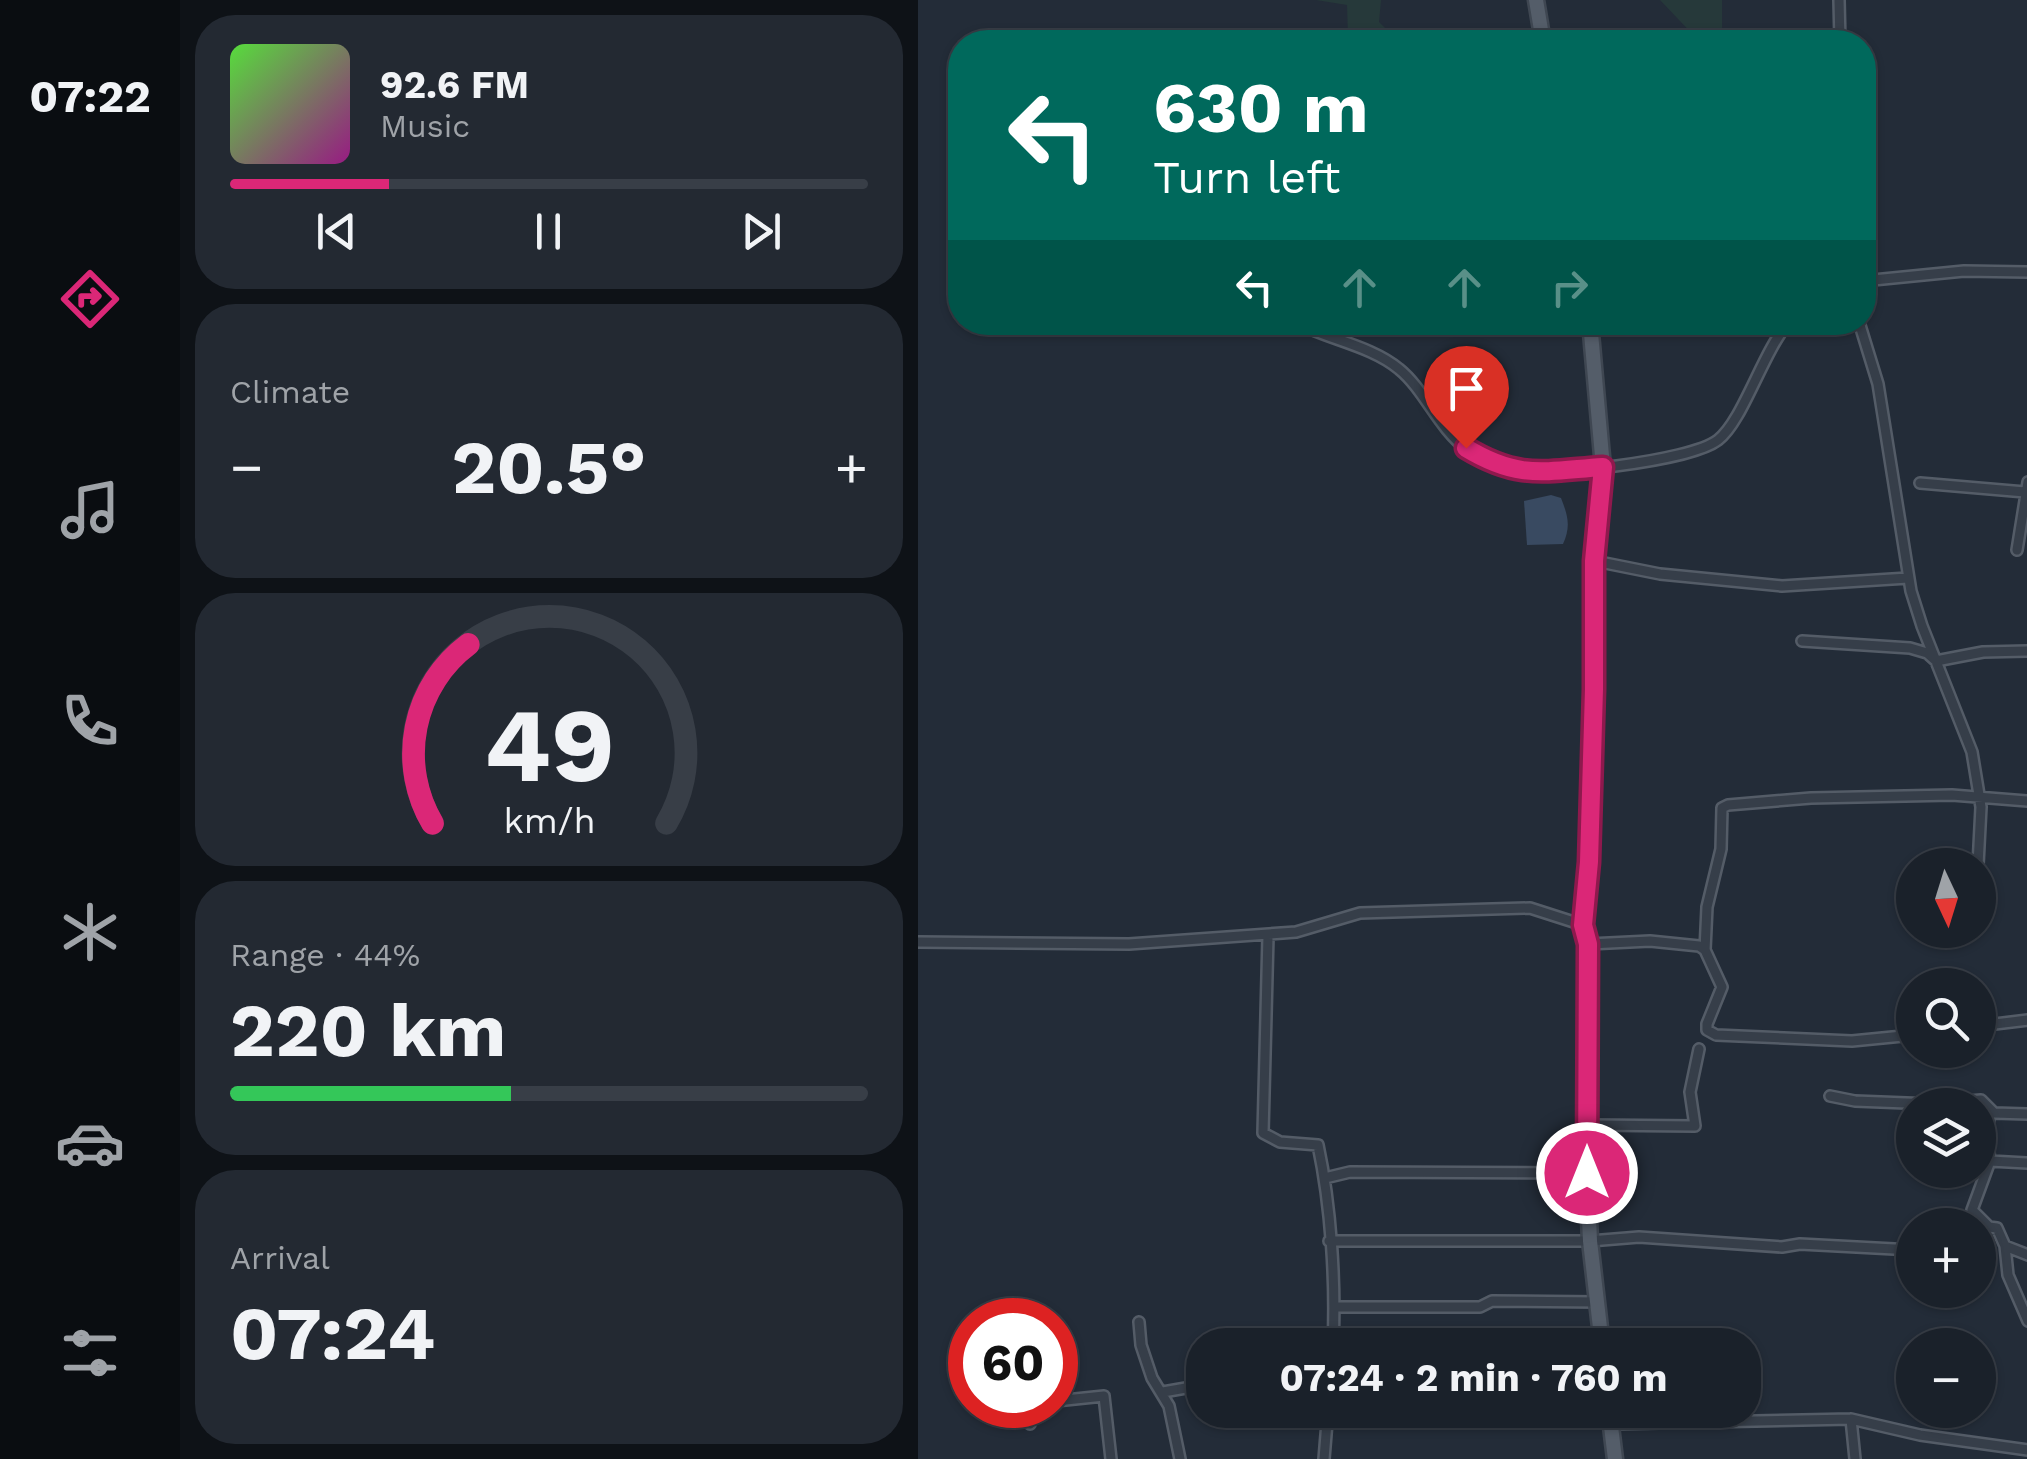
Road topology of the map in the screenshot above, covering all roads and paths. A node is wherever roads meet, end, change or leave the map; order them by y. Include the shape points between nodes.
1 (1536, 0) edge
2 (1840, 0) edge
3 (1542, 30) edge
4 (1840, 30) edge
5 (2028, 272) edge
6 (1876, 280) edge
7 (1320, 335) edge
8 (1591, 335) edge
9 (1781, 335) edge
10 (1864, 335) edge
11 (1603, 467) junction
12 (1920, 483) dead end
13 (2026, 486) edge
14 (2016, 550) dead end
15 (1594, 561) junction
16 (1908, 578) junction
17 (1802, 640) dead end
18 (2028, 651) edge
19 (1936, 661) junction
20 (1980, 799) junction
21 (2028, 801) edge
22 (1979, 848) edge
23 (1583, 925) junction
24 (1268, 936) junction
25 (918, 942) edge
26 (1588, 944) junction
27 (1706, 950) junction
28 (2028, 1020) edge
29 (1996, 1024) edge
30 (1896, 1037) edge
31 (1699, 1049) dead end
32 (1830, 1096) dead end
33 (1896, 1103) edge
34 (1996, 1112) edge
35 (2028, 1114) edge
36 (1587, 1125) junction
37 (1996, 1161) edge
38 (2028, 1163) edge
39 (1587, 1173) junction
40 (1325, 1178) junction
41 (1996, 1228) edge
42 (1590, 1240) junction
43 (1329, 1241) junction
44 (2006, 1246) junction
45 (1896, 1249) edge
46 (2028, 1255) edge
47 (1598, 1302) junction
48 (1334, 1307) junction
49 (2028, 1321) edge
50 (1139, 1322) dead end
51 (1333, 1328) edge
52 (1600, 1328) edge
53 (1186, 1388) edge
54 (1162, 1392) junction
55 (1078, 1399) edge
56 (1761, 1418) edge
57 (1850, 1419) junction
58 (1327, 1428) edge
59 (1611, 1428) edge
60 (2028, 1450) edge
61 (1111, 1459) edge
62 (1180, 1459) edge
63 (1324, 1459) edge
64 (1615, 1459) edge
65 (1854, 1459) edge

1 - 3 main road
2 - 4 street
5 - 6 street
7 - 11 street via 1399,369 1438,420 1491,463 1528,472
8 - 11 main road
9 - 11 street via 1714,443
10 - 16 street via 1878,384
11 - 15 main road
12 - 13 street
13 - 14 street
15 - 16 street via 1782,586
15 - 23 main road
16 - 19 street
17 - 19 street via 1910,648
18 - 19 street
19 - 20 street via 1972,752
20 - 21 street
20 - 22 street
20 - 27 street via 1811,798 1722,808
23 - 24 street via 1530,908 1474,909 1360,913
23 - 26 main road
24 - 25 street via 1129,944
24 - 40 street via 1263,1134 1318,1145
26 - 27 street via 1650,941
26 - 36 main road
27 - 30 street via 1722,987 1707,1024 1716,1036
28 - 29 street
31 - 36 street via 1690,1092 1695,1126
32 - 33 street
34 - 35 street
36 - 39 main road
37 - 38 street
39 - 40 street via 1350,1172
39 - 42 main road
40 - 43 street
41 - 44 street
42 - 43 street
42 - 45 street via 1639,1236
42 - 47 main road
43 - 48 street
44 - 46 street
44 - 49 street via 2008,1275
47 - 48 street
47 - 52 main road
48 - 51 street
50 - 54 street via 1141,1345
53 - 54 street
54 - 62 street
55 - 61 street via 1104,1396
56 - 57 street
57 - 60 street
57 - 65 street
58 - 63 street
59 - 64 main road

